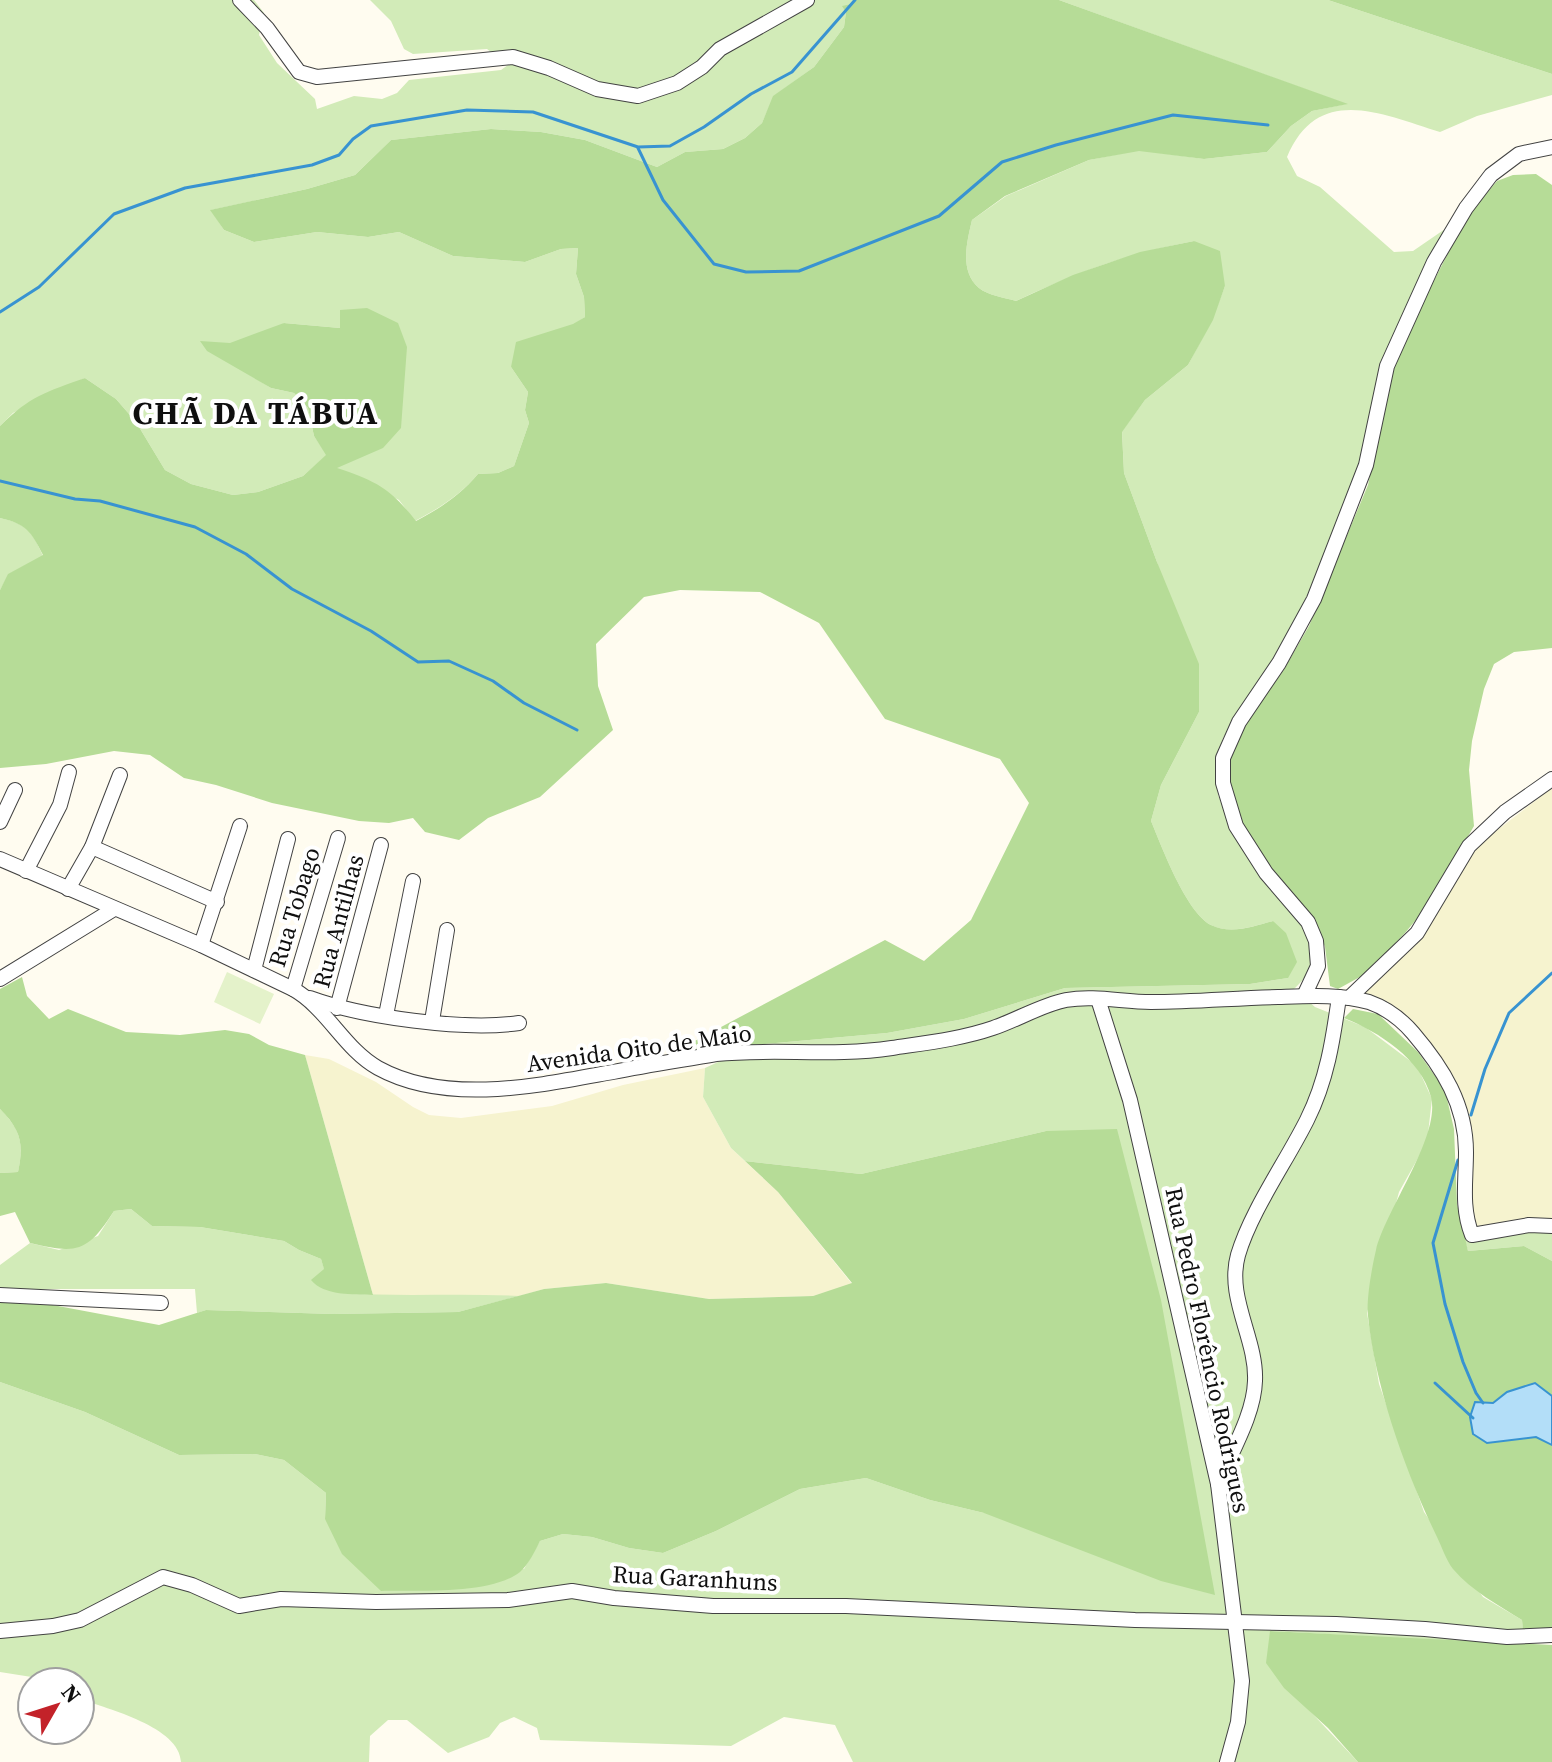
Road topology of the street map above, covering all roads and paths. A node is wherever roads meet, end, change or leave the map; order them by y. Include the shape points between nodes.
1 (240, 0) edge
2 (807, 0) edge
3 (1552, 147) edge
4 (69, 772) dead end
5 (120, 775) dead end
6 (1552, 779) edge
7 (15, 790) dead end
8 (0, 822) edge
9 (240, 826) dead end
10 (338, 838) dead end
11 (288, 839) dead end
12 (381, 845) dead end
13 (92, 847) junction
14 (0, 859) edge
15 (26, 871) junction
16 (413, 881) dead end
17 (68, 889) junction
18 (217, 902) junction
19 (114, 909) junction
20 (447, 930) dead end
21 (201, 945) junction
22 (254, 970) junction
23 (0, 979) edge
24 (300, 992) junction
25 (1304, 996) junction
26 (1344, 998) junction
27 (1098, 999) junction
28 (337, 1008) junction
29 (386, 1015) junction
30 (432, 1021) junction
31 (519, 1023) dead end
32 (1552, 1226) edge
33 (0, 1295) edge
34 (161, 1303) dead end
35 (1218, 1484) junction
36 (1233, 1621) junction
37 (0, 1631) edge
38 (1552, 1635) edge
39 (1227, 1762) edge

1 - 2 street via 299,72 317,77 513,57 597,89 638,96 677,83 720,49
3 - 25 street via 1519,154 1491,175 1434,262 1387,366 1366,465 1314,599 1223,758 1223,783 1236,826 1266,873 1308,922 1316,941 1318,966
4 - 15 street via 60,805
5 - 13 street
6 - 26 street via 1469,846 1417,933
7 - 8 street
9 - 18 street
10 - 24 street, Rua Tobago
11 - 22 street
12 - 28 street, Rua Antilhas
13 - 17 street
13 - 18 street
14 - 15 street, Avenida Oito de Maio
15 - 17 street, Avenida Oito de Maio
16 - 29 street
17 - 19 street, Avenida Oito de Maio
18 - 21 street
19 - 21 street, Avenida Oito de Maio
19 - 23 street
20 - 30 street
21 - 22 street, Avenida Oito de Maio
22 - 24 street, Avenida Oito de Maio
24 - 27 street, Avenida Oito de Maio via 376,1067 423,1083 492,1089 730,1052 854,1053 892,1048 991,1029 1067,1000
24 - 28 street
25 - 26 street, Avenida Oito de Maio
25 - 27 street, Avenida Oito de Maio
26 - 32 street, Avenida Oito de Maio via 1378,1006 1399,1019 1448,1081 1463,1123 1464,1201 1472,1235
26 - 35 street via 1326,1074 1307,1121 1238,1254 1236,1282 1255,1380
27 - 35 street, Rua Pedro Florêncio Rodrigues via 1130,1100
28 - 29 street
29 - 30 street
30 - 31 street
33 - 34 street
35 - 36 street, Rua Pedro Florêncio Rodrigues
36 - 37 street, Rua Garanhuns via 713,1606 572,1591 508,1600 281,1599 239,1606 163,1577 80,1620
36 - 38 street, Rua Garanhuns
36 - 39 street, Rua Pedro Florêncio Rodrigues via 1242,1681

